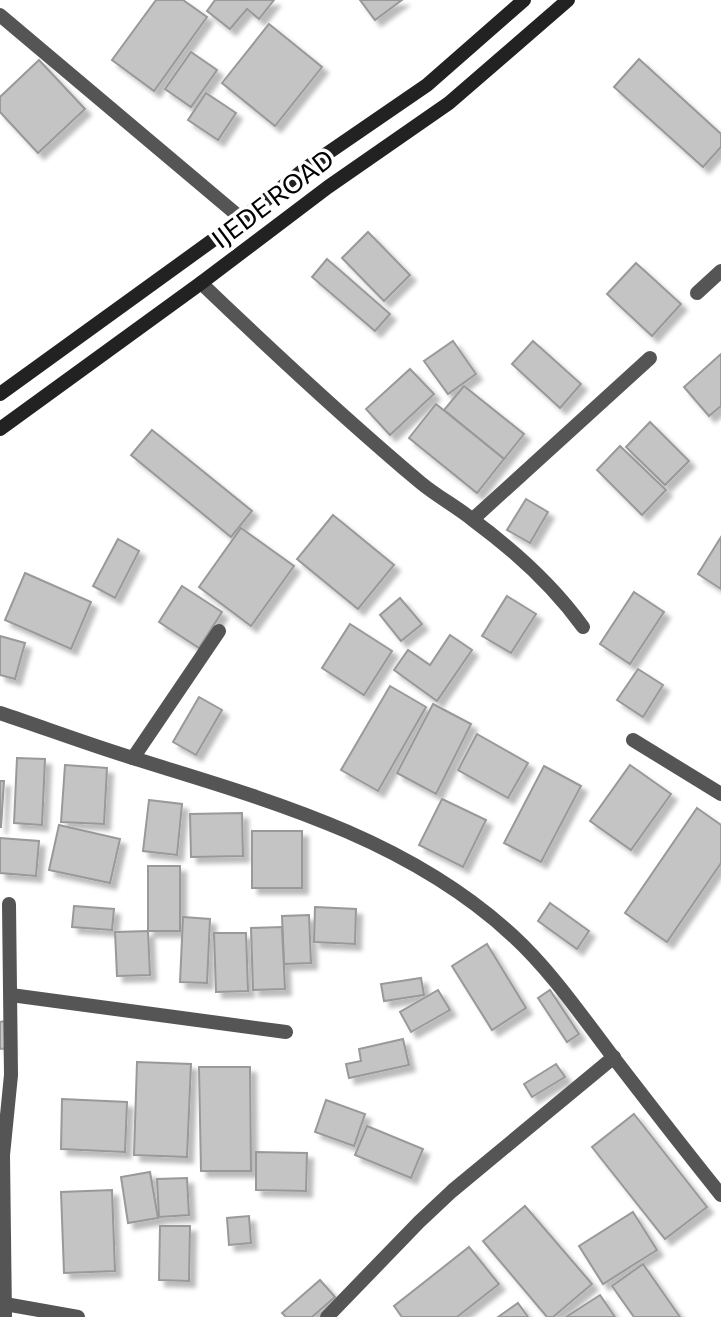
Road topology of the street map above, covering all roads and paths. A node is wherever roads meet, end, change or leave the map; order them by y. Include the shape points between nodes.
1 (524, 0) edge
2 (568, 0) edge
3 (0, 15) edge
4 (242, 219) junction
5 (721, 271) edge
6 (201, 284) junction
7 (697, 293) dead end
8 (650, 358) dead end
9 (0, 394) edge
10 (0, 429) edge
11 (473, 519) junction
12 (583, 626) dead end
13 (219, 631) dead end
14 (0, 713) edge
15 (633, 740) dead end
16 (133, 758) junction
17 (721, 794) edge
18 (9, 904) dead end
19 (11, 995) junction
20 (286, 1032) dead end
21 (614, 1057) junction
22 (2, 1155) edge
23 (721, 1195) edge
24 (5, 1310) edge
25 (78, 1317) edge
26 (327, 1317) edge

1 - 4 main road, IJEDE ROAD via 427,85 306,168
2 - 6 main road, IJEDE ROAD via 449,103 327,187
3 - 4 street
4 - 9 main road, IJEDE ROAD
5 - 7 street
6 - 10 main road, IJEDE ROAD
6 - 11 street via 376,445
8 - 11 street
11 - 12 street via 534,569
13 - 16 street
14 - 16 street
15 - 17 street
16 - 21 street via 241,790 419,866 512,935 548,972
18 - 19 street
19 - 20 street
19 - 22 street via 11,1075
21 - 23 street
21 - 26 street via 452,1191
22 - 24 street
24 - 25 street

